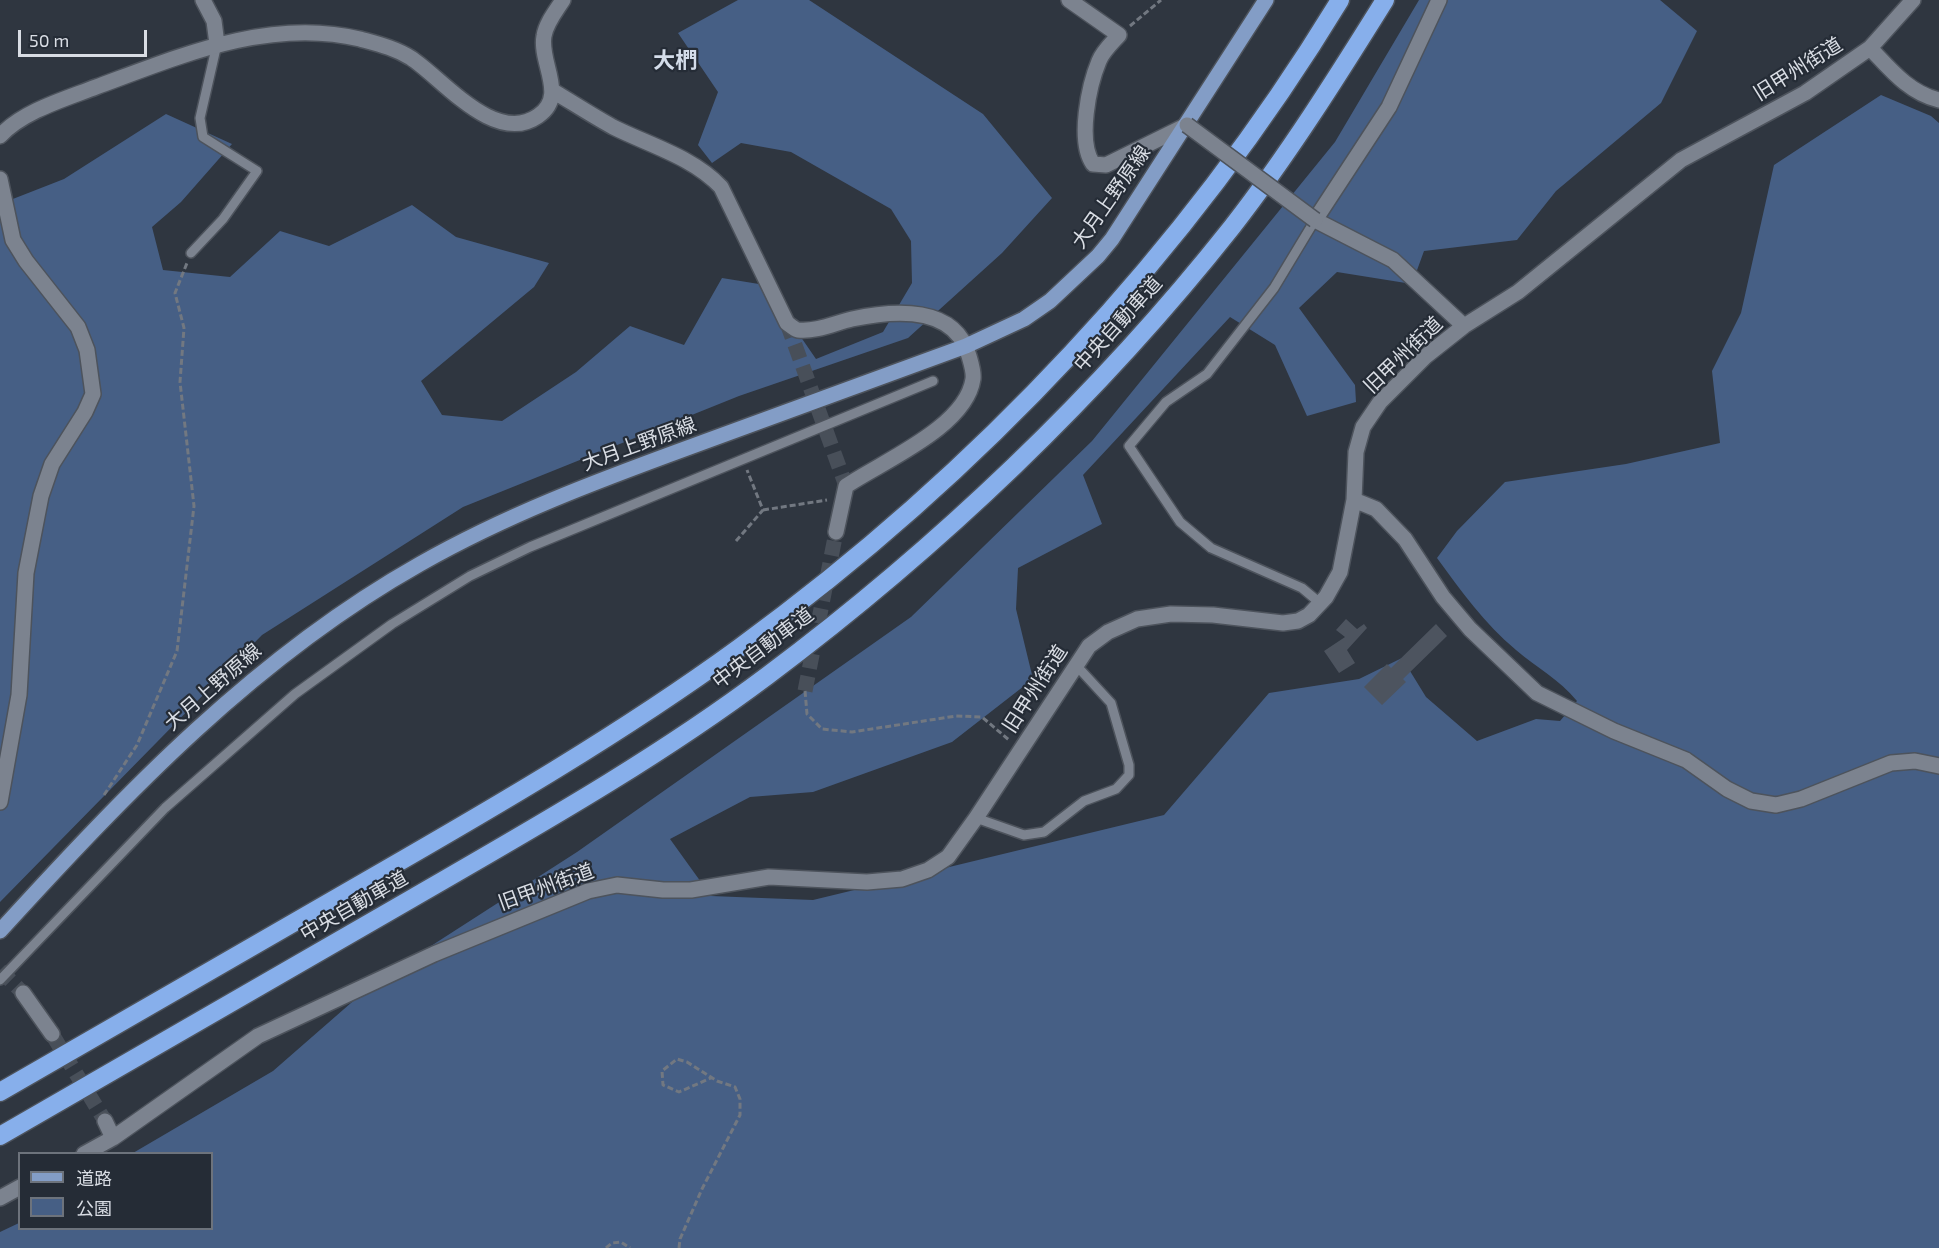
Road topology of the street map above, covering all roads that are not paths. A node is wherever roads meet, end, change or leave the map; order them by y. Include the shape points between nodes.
1 (203, 0) edge
2 (563, 0) edge
3 (1069, 0) edge
4 (1266, 0) edge
5 (1340, 0) edge
6 (1385, 0) edge
7 (1439, 0) edge
8 (1913, 0) edge
9 (217, 44) junction
10 (1870, 48) junction
11 (553, 91) junction
12 (1939, 100) edge
13 (1186, 124) junction
14 (0, 136) edge
15 (0, 179) edge
16 (1316, 220) junction
17 (191, 253) road end
18 (1464, 326) junction
19 (966, 346) junction
20 (933, 381) dead end
21 (1354, 500) junction
22 (836, 532) tunnel mouth
23 (1320, 603) junction
24 (1075, 664) junction
25 (1939, 766) edge
26 (0, 802) edge
27 (976, 818) junction
28 (0, 931) edge
29 (0, 980) edge
30 (23, 993) tunnel mouth
31 (52, 1034) tunnel mouth
32 (0, 1092) edge
33 (105, 1121) tunnel mouth
34 (0, 1136) edge
35 (113, 1138) junction
36 (88, 1152) edge
37 (18, 1189) edge
38 (0, 1198) edge

1 - 9 street via 214,21
2 - 11 street via 544,35
3 - 13 street via 1119,35 1100,59 1088,95 1086,136 1088,157 1093,164 1106,165
4 - 13 main road, 大月上野原線
5 - 32 highway, 中央自動車道 via 1261,122 1137,280 986,440 900,519 818,586 740,647 559,767
6 - 34 highway, 中央自動車道 via 1296,138 1233,226 1161,311 1009,470 841,618 765,678 584,797
7 - 16 street via 1389,107
8 - 10 street, 旧甲州街道
9 - 11 street via 272,35 330,33 385,46 411,59 479,111 506,123 530,121 540,115
9 - 14 street via 62,100 8,127
9 - 17 lane via 200,118 203,137 257,171 223,219
10 - 12 street via 1903,82
10 - 18 street, 旧甲州街道 via 1805,93 1681,160 1518,292
11 - 19 street via 711,176 721,187 787,323 796,330 882,313 917,313 946,324
13 - 16 street, bridge
13 - 19 main road, 大月上野原線 via 1112,239 1081,273 1024,319
15 - 26 street via 13,240 78,327 87,350 93,394 52,464 41,496 26,573 19,695
16 - 18 street via 1393,260
16 - 23 lane via 1274,288 1207,374 1166,402 1129,447 1180,522 1211,548 1302,588
18 - 21 street, 旧甲州街道 via 1426,356 1380,402 1364,427 1356,452
19 - 22 street via 973,378 952,417 846,486
19 - 28 main road, 大月上野原線 via 590,484 484,530 419,564 314,631 214,711 104,817
20 - 29 lane via 571,530 470,576 354,649 261,722 165,808
21 - 23 street, 旧甲州街道 via 1340,572
21 - 25 street via 1376,509 1405,539 1443,597 1470,629 1537,693 1614,731 1686,760 1751,801 1776,804 1801,799 1892,763 1915,761
23 - 24 street, 旧甲州街道 via 1298,621 1283,623 1213,615 1171,614 1137,619 1108,632 1089,646
24 - 27 street, 旧甲州街道
24 - 27 lane via 1111,703 1130,765 1129,776 1116,789 1084,801 1044,832 1024,835
27 - 35 street, 旧甲州街道 via 948,857 928,870 902,879 867,882 769,877 691,890 617,885 588,891 434,954 258,1036
30 - 31 street
33 - 35 street
35 - 36 street, 旧甲州街道
37 - 38 street

